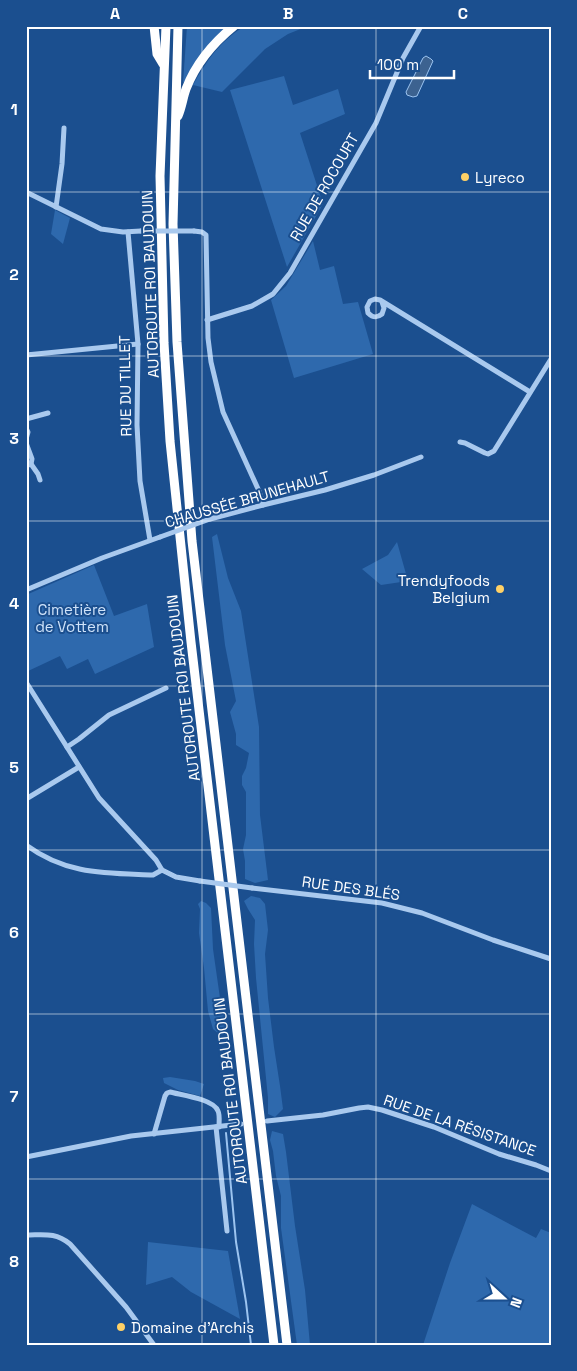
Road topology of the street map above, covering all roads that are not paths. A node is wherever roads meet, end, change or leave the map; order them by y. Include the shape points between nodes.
1 (154, 26) edge
2 (166, 26) edge
3 (178, 26) edge
4 (234, 26) edge
5 (421, 26) edge
6 (164, 65) junction
7 (175, 123) junction
8 (64, 128) dead end
9 (26, 192) edge
10 (56, 208) junction
11 (128, 232) junction
12 (382, 302) dead end
13 (207, 320) junction
14 (138, 344) junction
15 (26, 356) edge
16 (551, 359) edge
17 (530, 392) junction
18 (48, 413) dead end
19 (26, 419) edge
20 (26, 428) edge
21 (26, 438) edge
22 (460, 442) dead end
23 (26, 443) edge
24 (421, 457) dead end
25 (28, 465) edge
26 (40, 480) dead end
27 (263, 505) junction
28 (150, 540) junction
29 (26, 590) edge
30 (26, 682) edge
31 (166, 688) dead end
32 (67, 747) junction
33 (79, 767) junction
34 (26, 799) edge
35 (26, 845) edge
36 (162, 870) junction
37 (551, 959) edge
38 (267, 1121) dead end
39 (241, 1124) dead end
40 (218, 1127) junction
41 (154, 1134) junction
42 (26, 1157) edge
43 (551, 1171) edge
44 (227, 1231) dead end
45 (26, 1235) edge
46 (154, 1345) edge
47 (274, 1345) edge
48 (287, 1345) edge

1 - 6 highway via 157,54
2 - 6 highway, AUTOROUTE ROI BAUDOUIN
3 - 7 highway, AUTOROUTE ROI BAUDOUIN
4 - 7 highway via 219,38 195,70
5 - 13 street, RUE DE ROCOURT via 403,58 376,123 290,273 273,294 252,306
6 - 47 highway, AUTOROUTE ROI BAUDOUIN via 160,176 170,441
7 - 48 highway, AUTOROUTE ROI BAUDOUIN via 173,224 177,342 191,532
8 - 10 street
9 - 10 street
10 - 11 street via 101,229
11 - 13 street, bridge via 194,231 206,235
11 - 14 street, RUE DU TILLET
12 - 17 street
13 - 27 street via 211,362 224,412
14 - 15 street
14 - 28 street, RUE DU TILLET via 140,481
16 - 17 street
17 - 22 street via 494,451 488,454
18 - 19 street
20 - 21 street
23 - 25 street via 32,459
24 - 27 street, CHAUSSÉE BRUNEHAULT via 325,490
25 - 26 street
27 - 28 street, CHAUSSÉE BRUNEHAULT, bridge
28 - 29 street, CHAUSSÉE BRUNEHAULT
30 - 32 street
31 - 32 street via 109,715
32 - 33 street
33 - 34 street
33 - 36 street via 99,798
35 - 36 street via 46,858 91,872 153,875
36 - 37 street, RUE DES BLÉS, bridge via 176,877 200,881 382,903 422,913
38 - 43 street, RUE DE LA RÉSISTANCE via 368,1107
39 - 40 street
40 - 41 street
40 - 41 street via 218,1111 214,1105 170,1092 165,1096
40 - 44 street
41 - 42 street
45 - 46 street via 62,1237 126,1307

